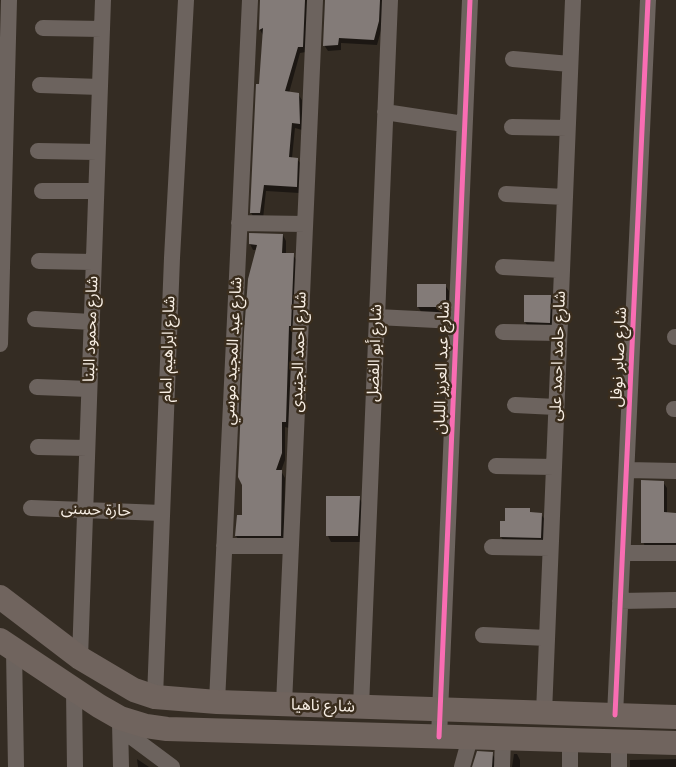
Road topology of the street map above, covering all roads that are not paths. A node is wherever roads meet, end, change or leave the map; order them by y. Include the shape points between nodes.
1 (9, 0) edge
2 (103, 0) edge
3 (186, 0) edge
4 (250, 0) edge
5 (314, 0) edge
6 (390, 0) edge
7 (470, 0) edge
8 (573, 0) edge
9 (648, 0) edge
10 (43, 28) dead end
11 (102, 29) junction
12 (512, 59) dead end
13 (570, 64) junction
14 (40, 85) dead end
15 (100, 87) junction
16 (385, 112) junction
17 (464, 124) junction
18 (512, 127) dead end
19 (568, 128) junction
20 (38, 151) dead end
21 (97, 152) junction
22 (42, 191) dead end
23 (96, 191) junction
24 (506, 194) dead end
25 (565, 197) junction
26 (239, 223) junction
27 (305, 224) junction
28 (39, 261) dead end
29 (94, 262) junction
30 (503, 267) dead end
31 (562, 270) junction
32 (377, 317) junction
33 (35, 320) dead end
34 (456, 321) junction
35 (92, 322) junction
36 (503, 332) dead end
37 (559, 333) junction
38 (0, 344) edge
39 (37, 388) dead end
40 (89, 389) junction
41 (515, 405) dead end
42 (556, 407) junction
43 (38, 447) dead end
44 (87, 448) junction
45 (496, 466) dead end
46 (554, 467) junction
47 (627, 470) junction
48 (676, 471) edge
49 (31, 508) dead end
50 (85, 510) junction
51 (162, 512) junction
52 (224, 546) junction
53 (291, 546) junction
54 (492, 547) dead end
55 (550, 548) junction
56 (623, 553) junction
57 (676, 553) edge
58 (0, 597) edge
59 (676, 600) edge
60 (620, 601) junction
61 (483, 635) dead end
62 (547, 638) junction
63 (7, 645) edge
64 (80, 658) junction
65 (74, 690) junction
66 (144, 694) junction
67 (216, 702) junction
68 (284, 704) junction
69 (361, 707) junction
70 (441, 709) junction
71 (544, 713) junction
72 (616, 715) junction
73 (676, 717) edge
74 (120, 723) junction
75 (439, 737) junction
76 (470, 738) junction
77 (503, 739) junction
78 (570, 741) junction
79 (619, 742) junction
80 (676, 743) edge
81 (16, 767) edge
82 (74, 767) edge
83 (121, 767) edge
84 (172, 767) edge
85 (462, 767) edge
86 (502, 767) edge
87 (570, 767) edge
88 (619, 767) edge

1 - 38 street
2 - 11 street, شارع محمود البنا
3 - 51 street, شارع ابراهيم امام
4 - 26 street, شارع عبد المجيد موسي
5 - 27 street, شارع احمد الجنيدى
6 - 16 street, شارع أبو الفضل
7 - 17 street, شارع عبد العزيز اللبان
8 - 13 street, شارع حامد احمد على
9 - 47 street, شارع صابر نوفل
10 - 11 street
11 - 15 street, شارع محمود البنا
12 - 13 street
13 - 19 street, شارع حامد احمد على
14 - 15 street
15 - 21 street, شارع محمود البنا
16 - 17 street
16 - 32 street, شارع أبو الفضل
17 - 34 street, شارع عبد العزيز اللبان
18 - 19 street
19 - 25 street, شارع حامد احمد على
20 - 21 street
21 - 23 street, شارع محمود البنا
22 - 23 street
23 - 29 street, شارع محمود البنا
24 - 25 street
25 - 31 street, شارع حامد احمد على
26 - 27 street
26 - 52 street, شارع عبد المجيد موسي
27 - 53 street, شارع احمد الجنيدى
28 - 29 street
29 - 35 street, شارع محمود البنا
30 - 31 street
31 - 37 street, شارع حامد احمد على
32 - 34 street
32 - 69 street, شارع أبو الفضل
33 - 35 street
34 - 70 street, شارع عبد العزيز اللبان
35 - 40 street, شارع محمود البنا
36 - 37 street
37 - 42 street, شارع حامد احمد على
39 - 40 street
40 - 44 street, شارع محمود البنا
41 - 42 street
42 - 46 street, شارع حامد احمد على
43 - 44 street
44 - 50 street, شارع محمود البنا
45 - 46 street
46 - 55 street, شارع حامد احمد على
47 - 48 street
47 - 56 street, شارع صابر نوفل
49 - 50 street, حارة حسنى
50 - 51 street, حارة حسنى
50 - 64 street, شارع محمود البنا
51 - 66 street, شارع ابراهيم امام
52 - 53 street
52 - 67 street, شارع عبد المجيد موسي
53 - 68 street, شارع احمد الجنيدى
54 - 55 street
55 - 62 street, شارع حامد احمد على
56 - 57 street
56 - 60 street, شارع صابر نوفل
58 - 64 main road, شارع ناهيا
59 - 60 street
60 - 72 street, شارع صابر نوفل
61 - 62 street
62 - 71 street, شارع حامد احمد على
63 - 65 main road, شارع ناهيا
63 - 81 street
64 - 66 main road, شارع ناهيا
65 - 74 main road, شارع ناهيا
65 - 82 street
66 - 67 main road, شارع ناهيا
66 - 74 main road
67 - 68 main road, شارع ناهيا
68 - 69 main road, شارع ناهيا
69 - 70 main road, شارع ناهيا
70 - 71 main road, شارع ناهيا
70 - 75 street, شارع عبد العزيز اللبان
71 - 72 main road, شارع ناهيا
72 - 73 main road, شارع ناهيا
74 - 75 main road, شارع ناهيا via 167,729
74 - 83 street
74 - 84 street
75 - 76 main road, شارع ناهيا
76 - 77 main road, شارع ناهيا
76 - 85 street
77 - 78 main road, شارع ناهيا
77 - 86 street
78 - 79 main road, شارع ناهيا
78 - 87 street
79 - 80 main road, شارع ناهيا
79 - 88 street

